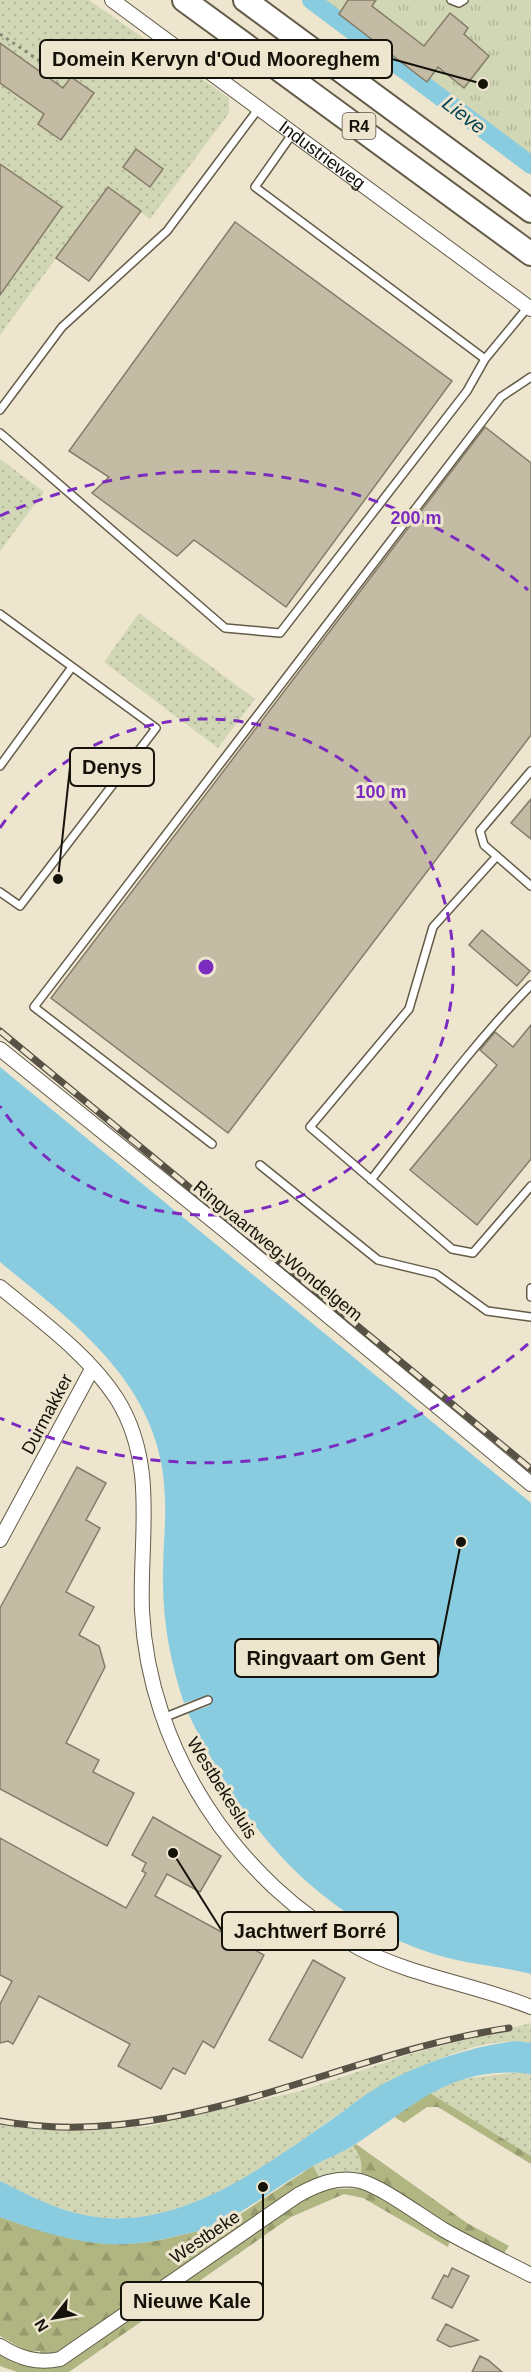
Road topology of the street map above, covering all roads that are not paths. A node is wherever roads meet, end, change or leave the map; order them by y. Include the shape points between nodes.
1 (112, 0) edge
2 (184, 0) edge
3 (245, 0) edge
4 (450, 0) edge
5 (464, 0) edge
6 (259, 108) junction
7 (293, 133) junction
8 (531, 211) edge
9 (531, 254) edge
10 (529, 308) edge
11 (485, 359) junction
12 (531, 377) edge
13 (0, 410) edge
14 (0, 433) edge
15 (0, 614) edge
16 (72, 667) junction
17 (0, 766) edge
18 (531, 771) edge
19 (497, 856) junction
20 (531, 886) edge
21 (0, 892) edge
22 (531, 986) edge
23 (0, 1049) edge
24 (212, 1144) dead end
25 (260, 1165) dead end
26 (372, 1180) junction
27 (531, 1186) edge
28 (0, 1287) edge
29 (531, 1287) edge
30 (531, 1297) edge
31 (531, 1317) edge
32 (92, 1369) junction
33 (531, 1484) edge
34 (0, 1540) edge
35 (208, 1700) dead end
36 (163, 1718) junction
37 (531, 2007) edge
38 (531, 2275) edge
39 (0, 2346) edge

1 - 6 street, Industrieweg
2 - 9 highway, R4
3 - 8 highway, R4
4 - 5 lane
6 - 7 street, Industrieweg
6 - 13 lane via 167,231 62,327
7 - 10 street, Industrieweg
7 - 11 lane via 255,186
10 - 11 lane
11 - 14 lane via 467,391 279,633 225,628
12 - 24 lane via 501,397 34,1007
15 - 16 lane
16 - 17 lane
16 - 21 lane via 156,728 20,906
18 - 19 lane via 480,831 484,845
19 - 20 lane
19 - 26 lane via 434,927 409,1009 310,1127
22 - 26 lane via 460,1064
23 - 33 street, Ringvaartweg-Wondelgem
25 - 31 lane via 378,1260 436,1274 487,1311
26 - 27 lane via 452,1249 473,1253
28 - 32 street, Westbekesluis via 67,1341
29 - 30 lane
32 - 34 street, Durmakker
32 - 36 street, Westbekesluis via 117,1399 143,1470 142,1611 148,1662
35 - 36 lane
36 - 37 street, Westbekesluis via 189,1775 213,1814 252,1866 282,1895 358,1948 397,1966
38 - 39 street, Westbeke via 447,2232 369,2185 344,2179 315,2185 298,2195 60,2359 39,2361 20,2357

